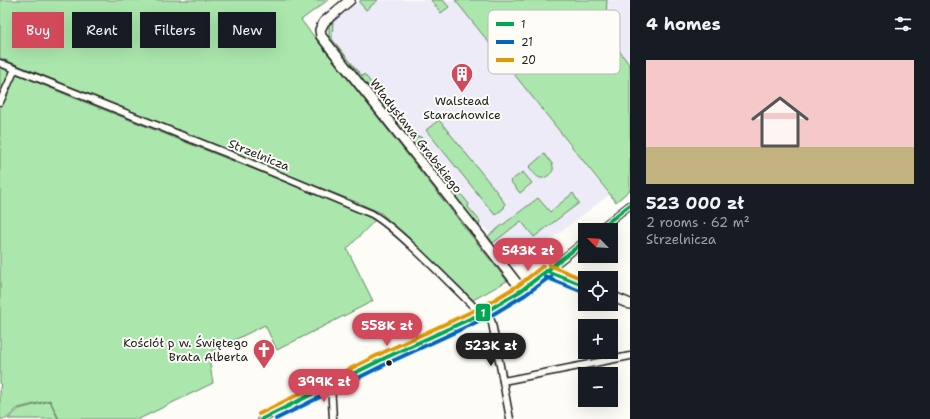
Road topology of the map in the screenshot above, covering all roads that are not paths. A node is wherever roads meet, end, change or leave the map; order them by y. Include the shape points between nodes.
1 (350, 0) edge
2 (0, 63) edge
3 (15, 68) junction
4 (0, 102) edge
5 (630, 205) edge
6 (607, 223) edge
7 (578, 247) edge
8 (547, 271) junction
9 (578, 283) edge
10 (522, 290) junction
11 (618, 299) edge
12 (630, 304) edge
13 (484, 312) junction
14 (630, 356) edge
15 (503, 381) junction
16 (331, 384) junction
17 (262, 419) edge
18 (333, 419) edge
19 (510, 419) edge

1 - 10 street, Władysława Grabskiego via 324,22 320,30 321,36
2 - 3 street, Strzelnicza
3 - 4 street
3 - 13 street, Strzelnicza via 372,214 393,228
5 - 6 street
7 - 8 street
8 - 9 street
8 - 10 street
10 - 13 street
11 - 12 street
13 - 15 street, Strzelnicza via 492,323
13 - 16 street
14 - 15 street
15 - 19 street, Strzelnicza
16 - 17 street
16 - 18 street

